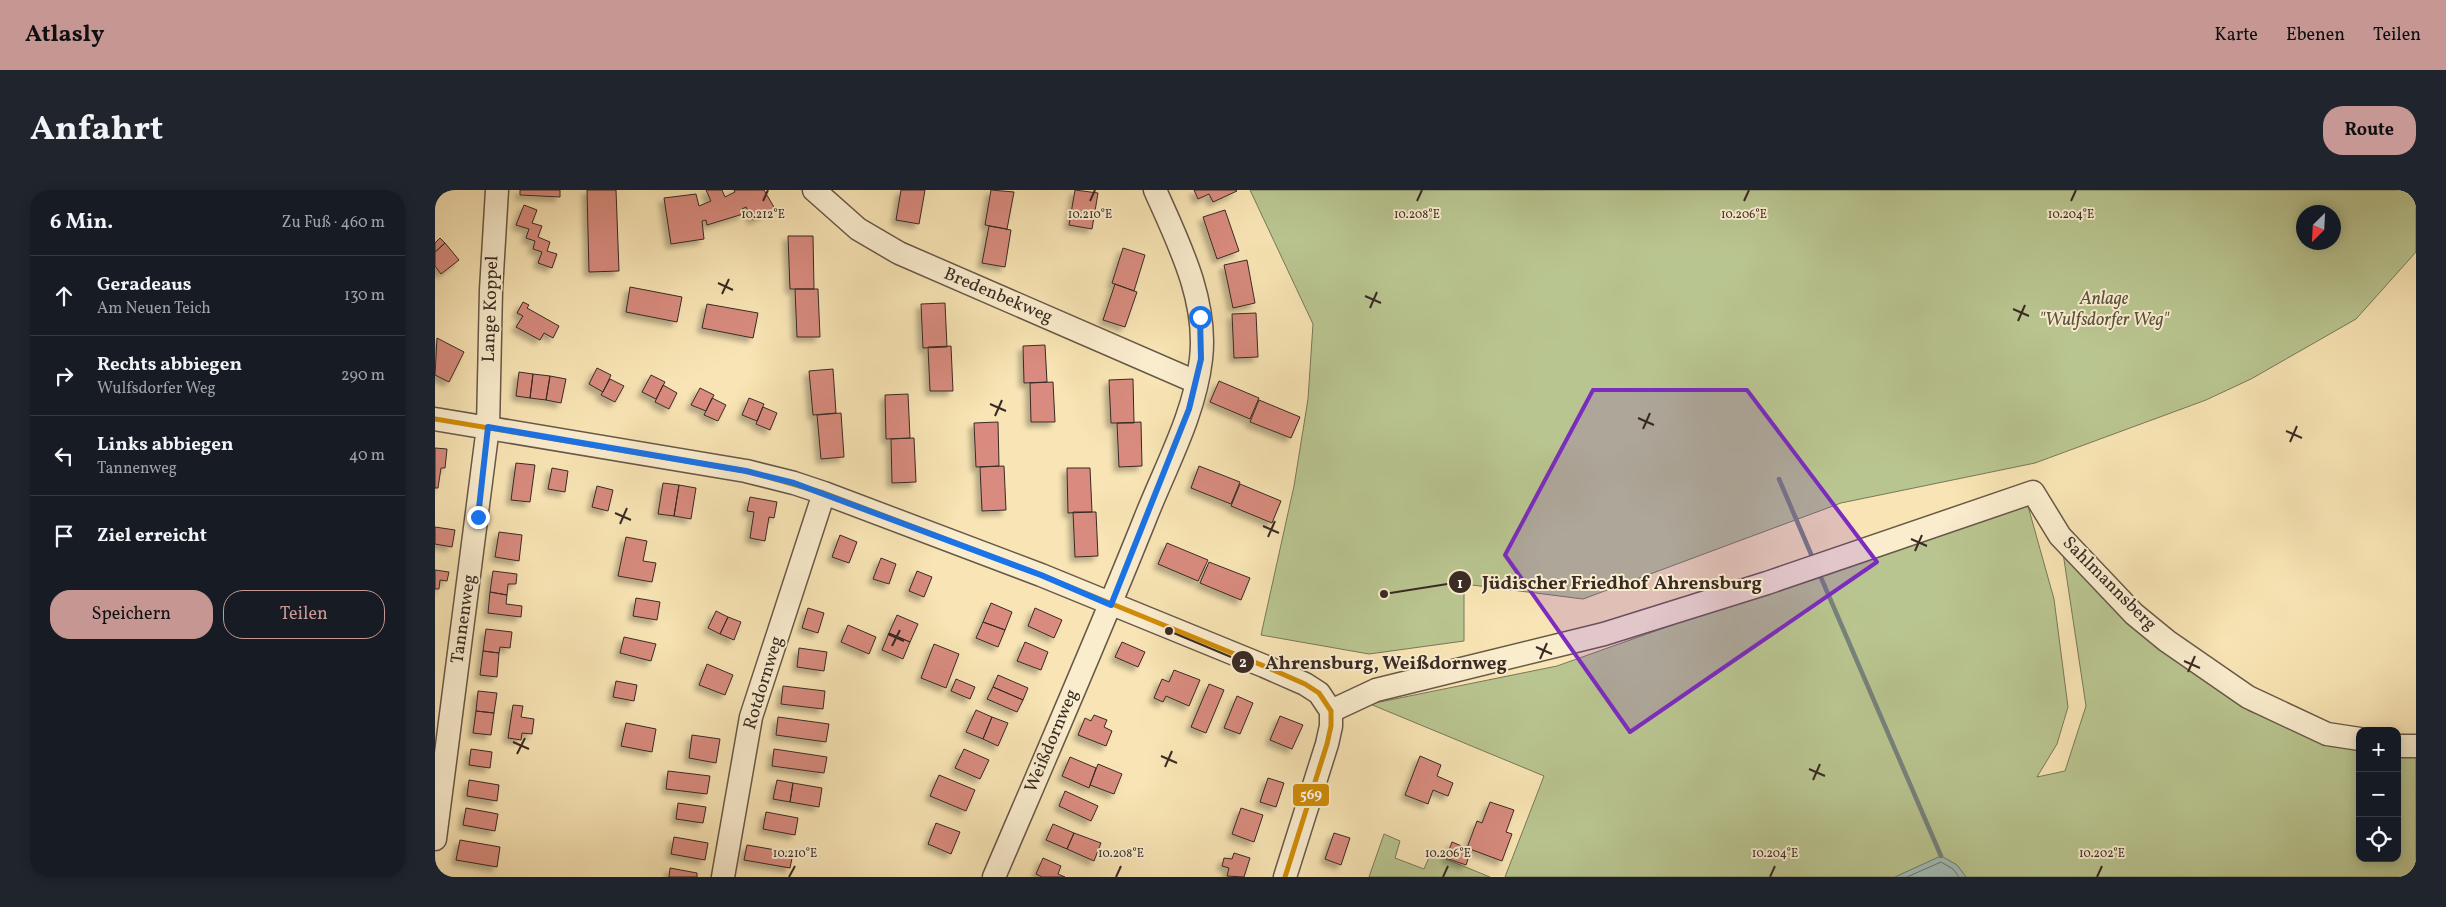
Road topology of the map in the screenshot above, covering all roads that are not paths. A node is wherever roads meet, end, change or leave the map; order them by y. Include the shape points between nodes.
1 (497, 190) edge
2 (814, 190) edge
3 (1155, 190) edge
4 (1195, 382) junction
5 (435, 419) edge
6 (488, 427) junction
7 (824, 493) junction
8 (1111, 605) junction
9 (1331, 711) junction
10 (2356, 738) edge
11 (2401, 746) edge
12 (2416, 746) edge
13 (435, 839) edge
14 (723, 877) edge
15 (994, 877) edge
16 (1285, 877) edge

1 - 6 street, Lange Koppel
2 - 4 street, Bredenbekweg via 857,229 899,253
3 - 4 street, Weißdornweg via 1189,272 1200,317 1201,359
4 - 8 street, Weißdornweg via 1189,409
5 - 6 street
6 - 7 street via 746,471
6 - 13 street, Tannenweg
7 - 8 street
7 - 14 street, Rotdornweg via 751,717
8 - 9 street via 1305,684 1319,693
8 - 15 street, Weißdornweg
9 - 10 street, Sahlmannsberg via 1376,690 1604,634 1767,583 2033,492 2060,536 2134,614 2167,641 2248,697 2327,734
9 - 16 street via 1327,744
11 - 12 street

